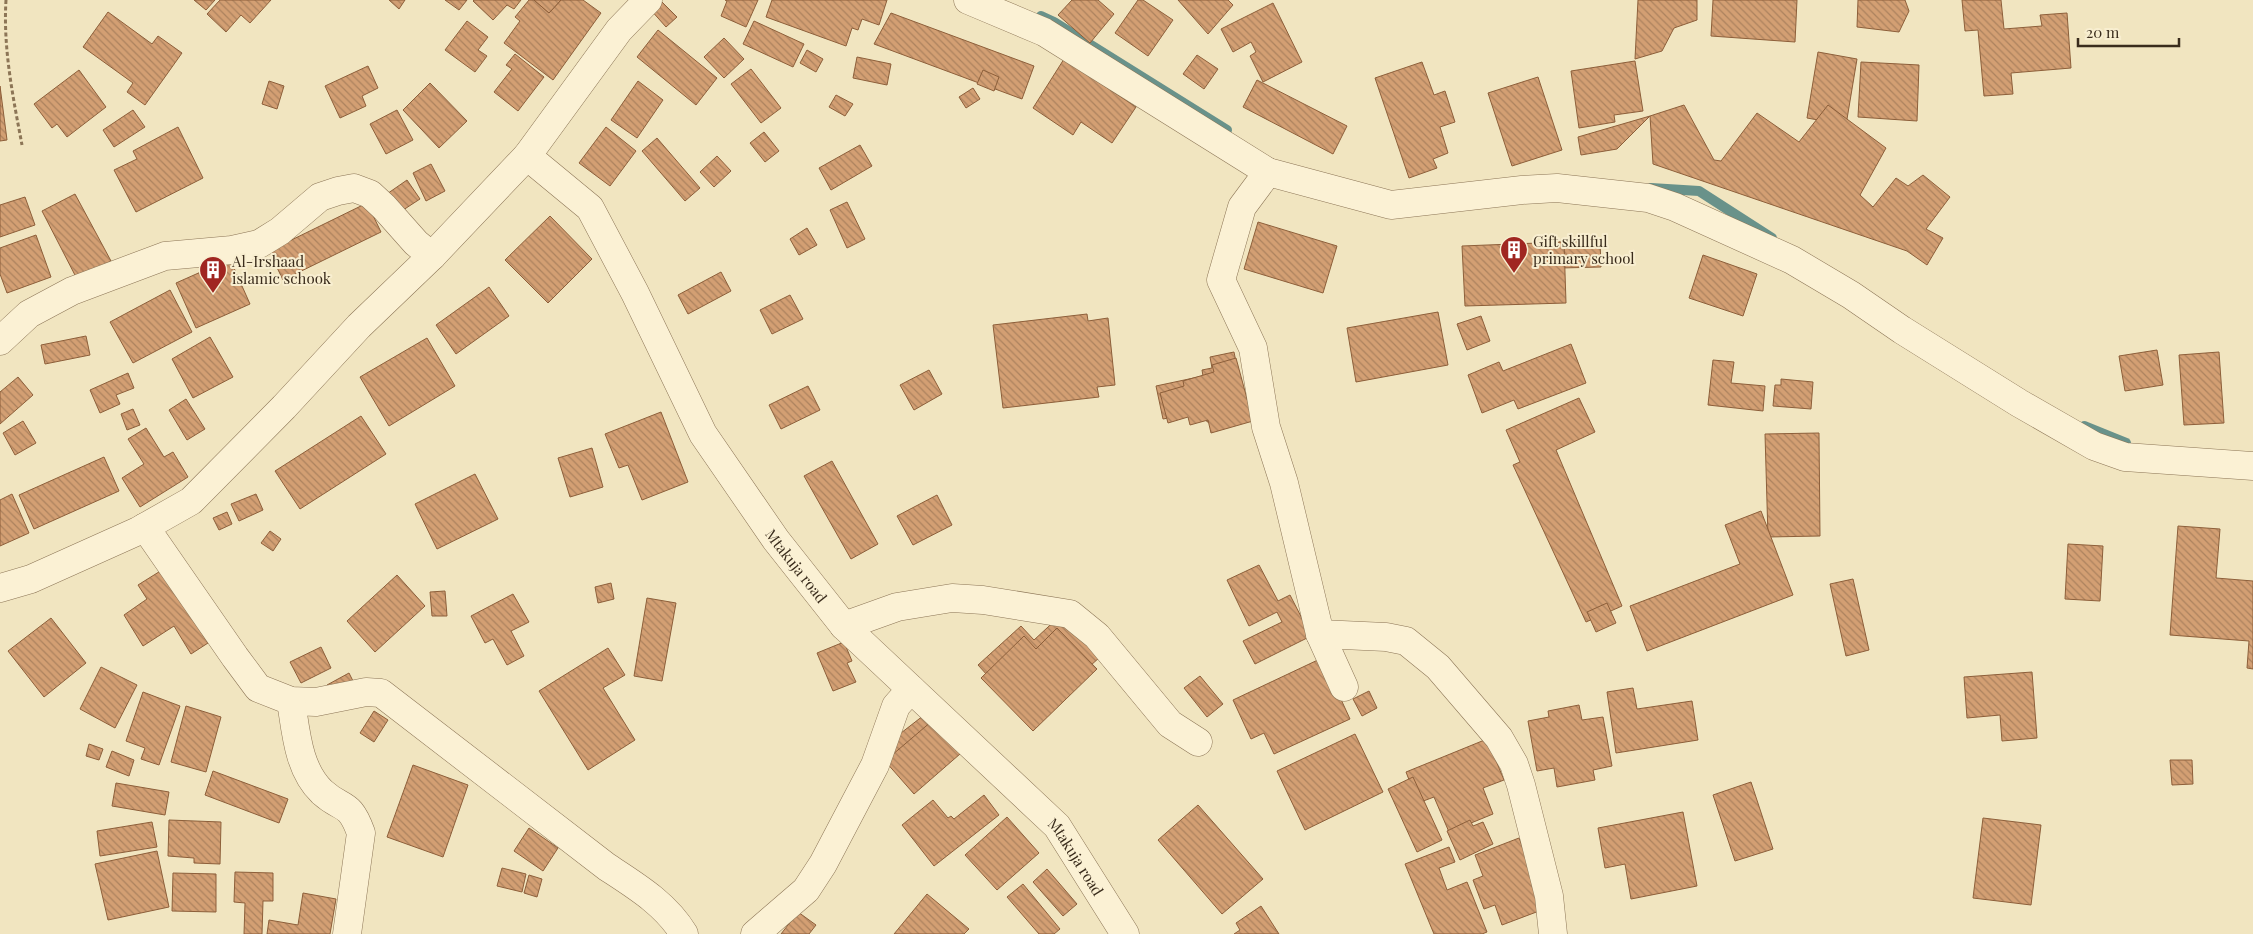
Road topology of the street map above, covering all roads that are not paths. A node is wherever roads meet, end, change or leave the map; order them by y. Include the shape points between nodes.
1 (645, 0) edge
2 (968, 0) edge
3 (527, 156) junction
4 (1268, 172) junction
5 (432, 256) junction
6 (0, 341) edge
7 (2253, 466) edge
8 (146, 527) junction
9 (0, 588) edge
10 (844, 626) junction
11 (1320, 634) junction
12 (1344, 687) dead end
13 (911, 689) junction
14 (291, 701) junction
15 (1198, 742) dead end
16 (348, 934) edge
17 (684, 934) edge
18 (755, 934) edge
19 (1125, 934) edge
20 (1553, 934) edge

1 - 3 street via 619,30
2 - 4 street via 1044,32
3 - 5 street
3 - 10 street, Mtakuja road via 590,208 703,434 776,540
4 - 7 street via 1391,206 1558,188 1648,198 1792,260 2019,403 2094,446 2125,457
4 - 11 street via 1242,207 1222,280 1253,348 1266,426 1286,492
5 - 6 street via 370,194 354,188 338,191 320,197 280,231 259,244 232,250 165,256 72,290 29,314
5 - 8 street via 359,326 191,501
8 - 9 street via 31,579
8 - 14 street via 258,688
10 - 13 street, Mtakuja road
10 - 15 street via 897,607 952,598 1070,614 1098,636 1170,724
11 - 12 street
11 - 20 street via 1386,636 1406,641 1438,667 1499,738 1514,764 1521,785 1549,896
13 - 18 street via 896,706 874,765 823,864 806,890
13 - 19 street, Mtakuja road via 1057,826
14 - 16 street via 299,750 310,777 321,791 349,809 361,833
14 - 17 street via 316,702 366,692 381,693 607,867 643,890 674,918

